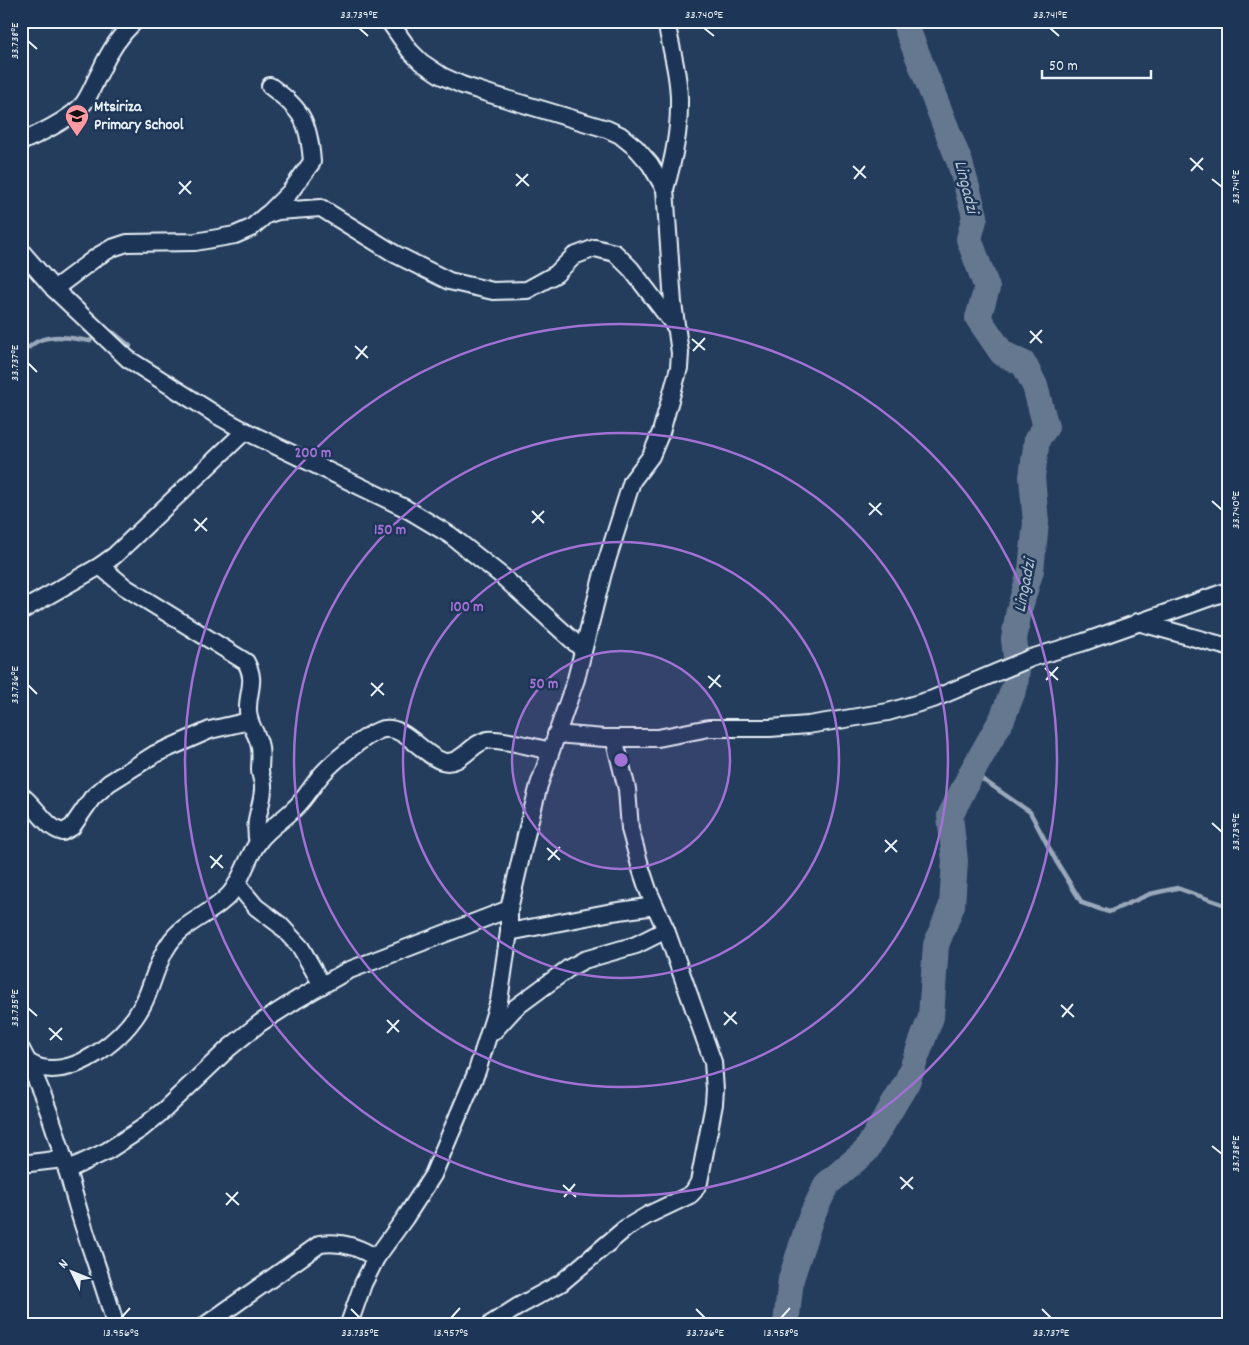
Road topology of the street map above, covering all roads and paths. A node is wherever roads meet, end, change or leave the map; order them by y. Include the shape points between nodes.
1 (135, 21) edge
2 (389, 21) edge
3 (666, 21) edge
4 (270, 86) dead end
5 (21, 142) edge
6 (665, 190) junction
7 (266, 215) junction
8 (21, 251) edge
9 (54, 289) junction
10 (677, 329) junction
11 (245, 431) junction
12 (100, 566) junction
13 (1228, 591) edge
14 (21, 611) edge
15 (1138, 622) junction
16 (1228, 647) edge
17 (583, 650) junction
18 (249, 721) junction
19 (556, 734) junction
20 (614, 738) junction
21 (550, 750) junction
22 (21, 795) edge
23 (258, 843) junction
24 (237, 884) junction
25 (655, 906) junction
26 (509, 908) junction
27 (666, 930) junction
28 (509, 932) junction
29 (322, 985) junction
30 (489, 1036) junction
31 (25, 1055) edge
32 (21, 1164) edge
33 (66, 1164) junction
34 (376, 1258) junction
35 (115, 1324) edge
36 (207, 1324) edge
37 (349, 1324) edge
38 (491, 1324) edge

1 - 5 street via 106,59 92,92 82,105 44,131
2 - 6 street via 410,51 442,76 620,135 650,164
3 - 6 street via 680,105 673,160
4 - 7 street via 301,114 311,144 312,162 290,192
6 - 10 street
7 - 9 street via 251,228 235,235 195,242 127,243 112,248
7 - 10 street via 321,208 395,254 449,281 493,291 527,290 556,274 574,256 595,248 615,253
8 - 9 street
9 - 11 street via 128,359
10 - 17 street via 679,368 661,432 652,456 632,481
11 - 12 street
11 - 17 street via 434,524 475,553
12 - 14 street
12 - 18 street via 125,587 246,662 252,681 247,709
13 - 15 street
15 - 16 street
15 - 20 street via 1031,658 933,699 888,712 770,728 709,728 658,738
17 - 19 street
18 - 22 street via 210,730 155,754 92,798 72,827 63,832 55,830
18 - 23 street via 260,747 263,784 256,825
19 - 20 street
19 - 21 street
20 - 25 street via 627,789 630,829
21 - 23 street via 490,739 453,762 443,762 400,732 386,728 324,771 301,802
21 - 26 street
23 - 24 street
24 - 29 street via 256,907 280,925 301,948
24 - 31 street via 218,905 181,930 169,944 142,1007 123,1032 104,1048 72,1066 54,1069 40,1068
25 - 27 street
25 - 28 street
26 - 28 street
26 - 29 street via 347,971
27 - 30 street via 636,945 584,960 569,968 514,1008
27 - 38 street via 713,1062 715,1076 712,1118 697,1187 684,1199 626,1228 561,1283
28 - 30 street via 499,1001
29 - 33 street via 260,1023 141,1129 106,1151
30 - 34 street via 432,1175
31 - 33 street via 59,1138
32 - 33 street
33 - 35 street
34 - 36 street via 360,1248 320,1244
34 - 37 street

